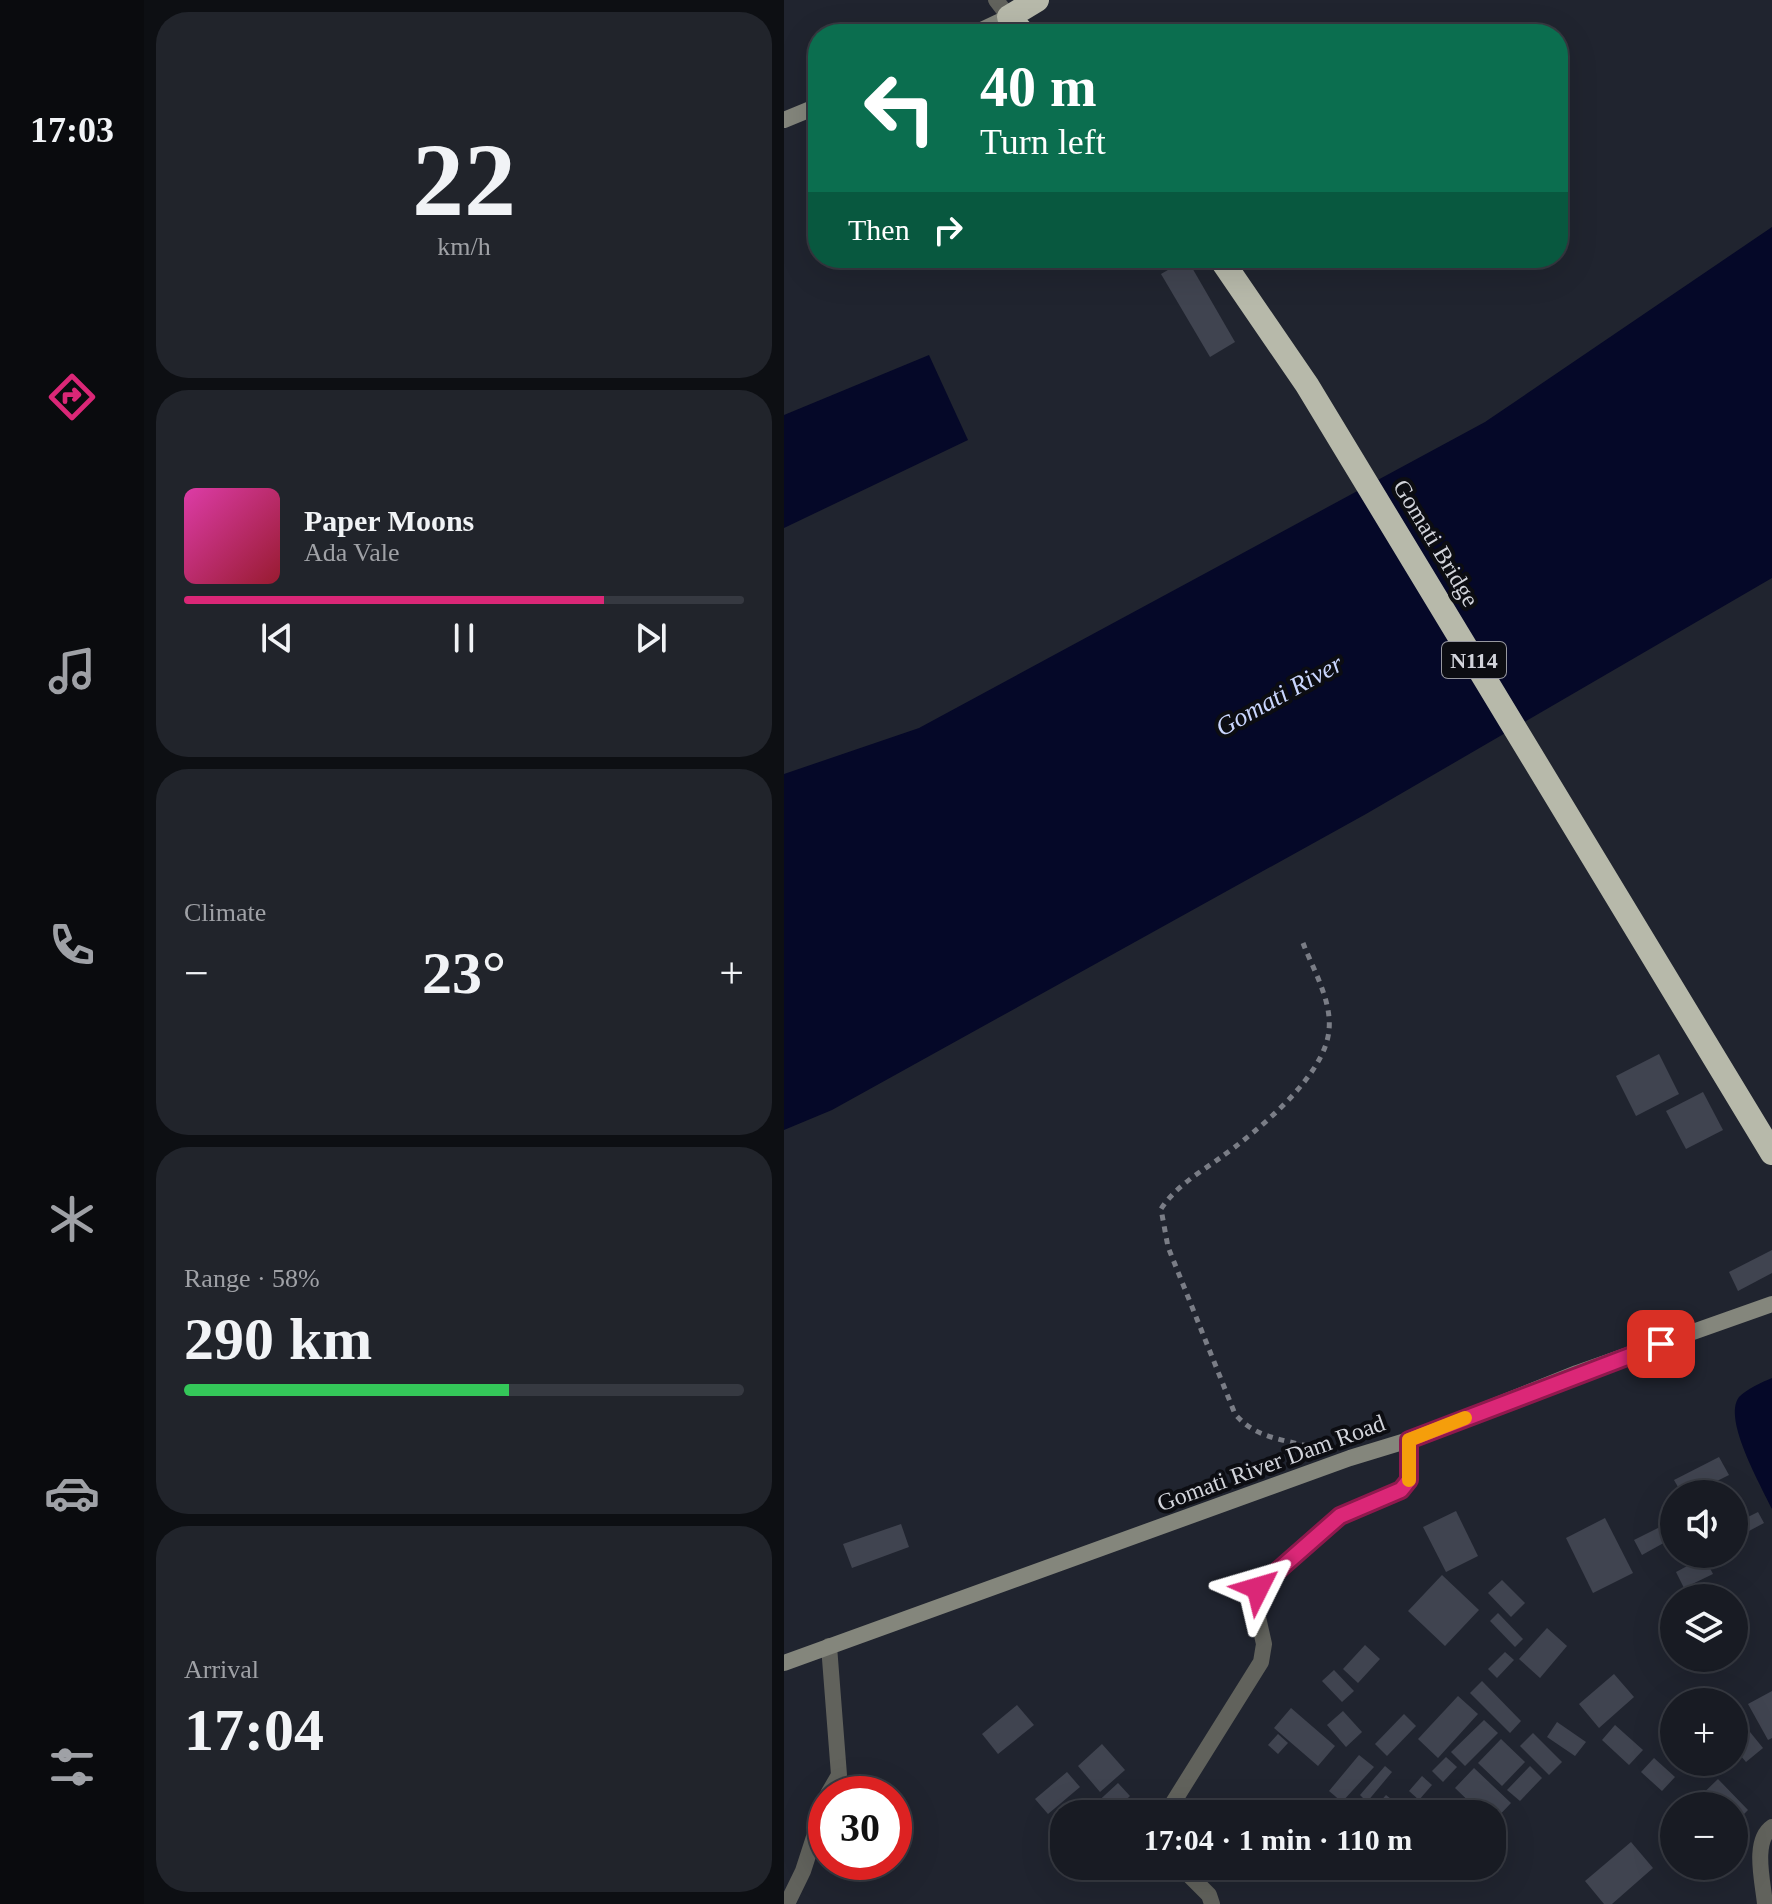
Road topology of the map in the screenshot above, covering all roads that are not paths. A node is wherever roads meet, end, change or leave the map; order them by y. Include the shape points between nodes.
1 (1037, 0) edge
2 (1010, 17) edge
3 (808, 110) edge
4 (784, 120) edge
5 (1227, 268) edge
6 (1772, 1153) edge
7 (1772, 1304) edge
8 (1409, 1440) junction
9 (829, 1646) junction
10 (784, 1663) edge
11 (838, 1776) edge
12 (1175, 1800) edge
13 (1772, 1827) edge
14 (808, 1856) edge
15 (1194, 1880) edge
16 (787, 1904) edge
17 (1212, 1904) edge
18 (1765, 1904) edge

1 - 2 highway
3 - 4 main road
5 - 6 highway, Gomati Bridge / N114 via 1307,385
7 - 8 main road, Gomati River Dam Road
8 - 9 main road, Gomati River Dam Road
8 - 12 street via 1409,1480 1401,1490 1340,1516 1258,1588 1254,1595 1264,1644 1261,1662
9 - 10 main road, Gomati River Dam Road
9 - 11 street
13 - 18 street via 1761,1846
14 - 16 street
15 - 17 street

